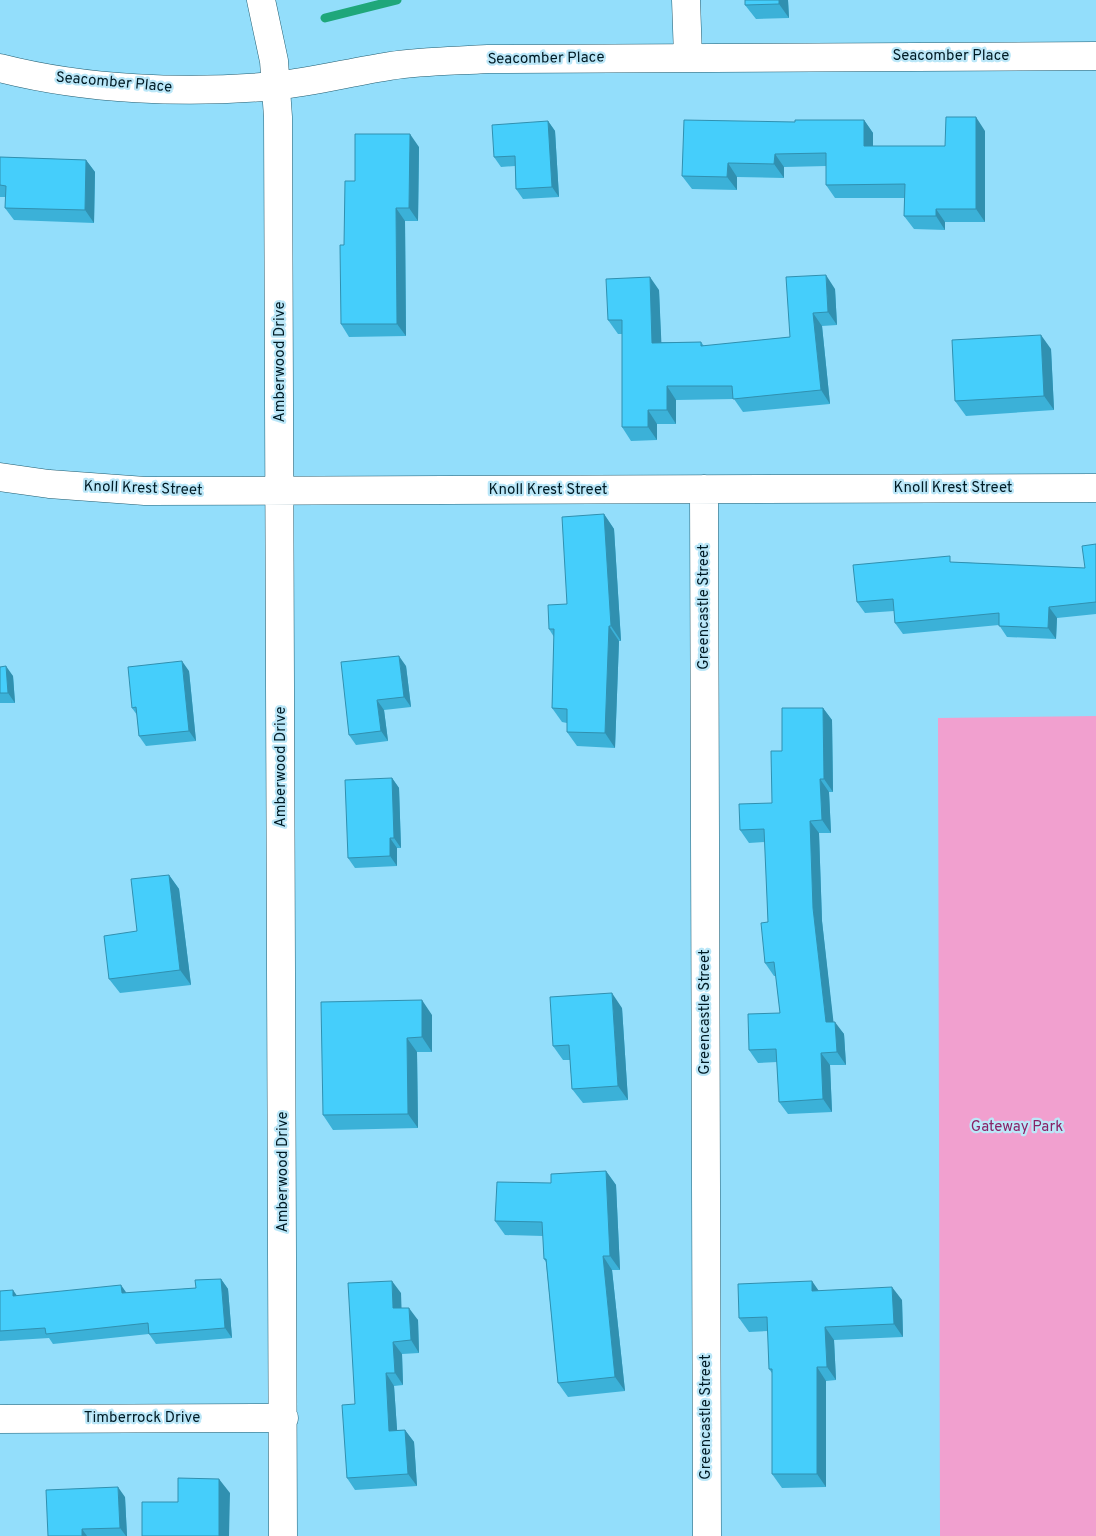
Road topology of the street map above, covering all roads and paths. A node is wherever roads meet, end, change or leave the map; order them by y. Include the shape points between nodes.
1 (260, 0) edge
2 (686, 0) edge
3 (1096, 56) edge
4 (688, 57) junction
5 (0, 68) edge
6 (276, 86) junction
7 (0, 477) edge
8 (1096, 488) edge
9 (704, 489) junction
10 (280, 492) junction
11 (284, 1418) junction
12 (0, 1419) edge
13 (283, 1536) edge
14 (707, 1536) edge

1 - 6 street, Amberwood Drive via 274,61
2 - 4 street
3 - 4 street, Seacomber Place
4 - 6 street, Seacomber Place via 488,59 392,65
5 - 6 street, Seacomber Place via 89,84 152,89
6 - 10 street, Amberwood Drive
7 - 10 street, Knoll Krest Street via 145,491
8 - 9 street, Knoll Krest Street
9 - 10 street, Knoll Krest Street
9 - 14 street, Greencastle Street
10 - 11 street, Amberwood Drive
11 - 12 street, Timberrock Drive
11 - 13 street, Amberwood Drive

